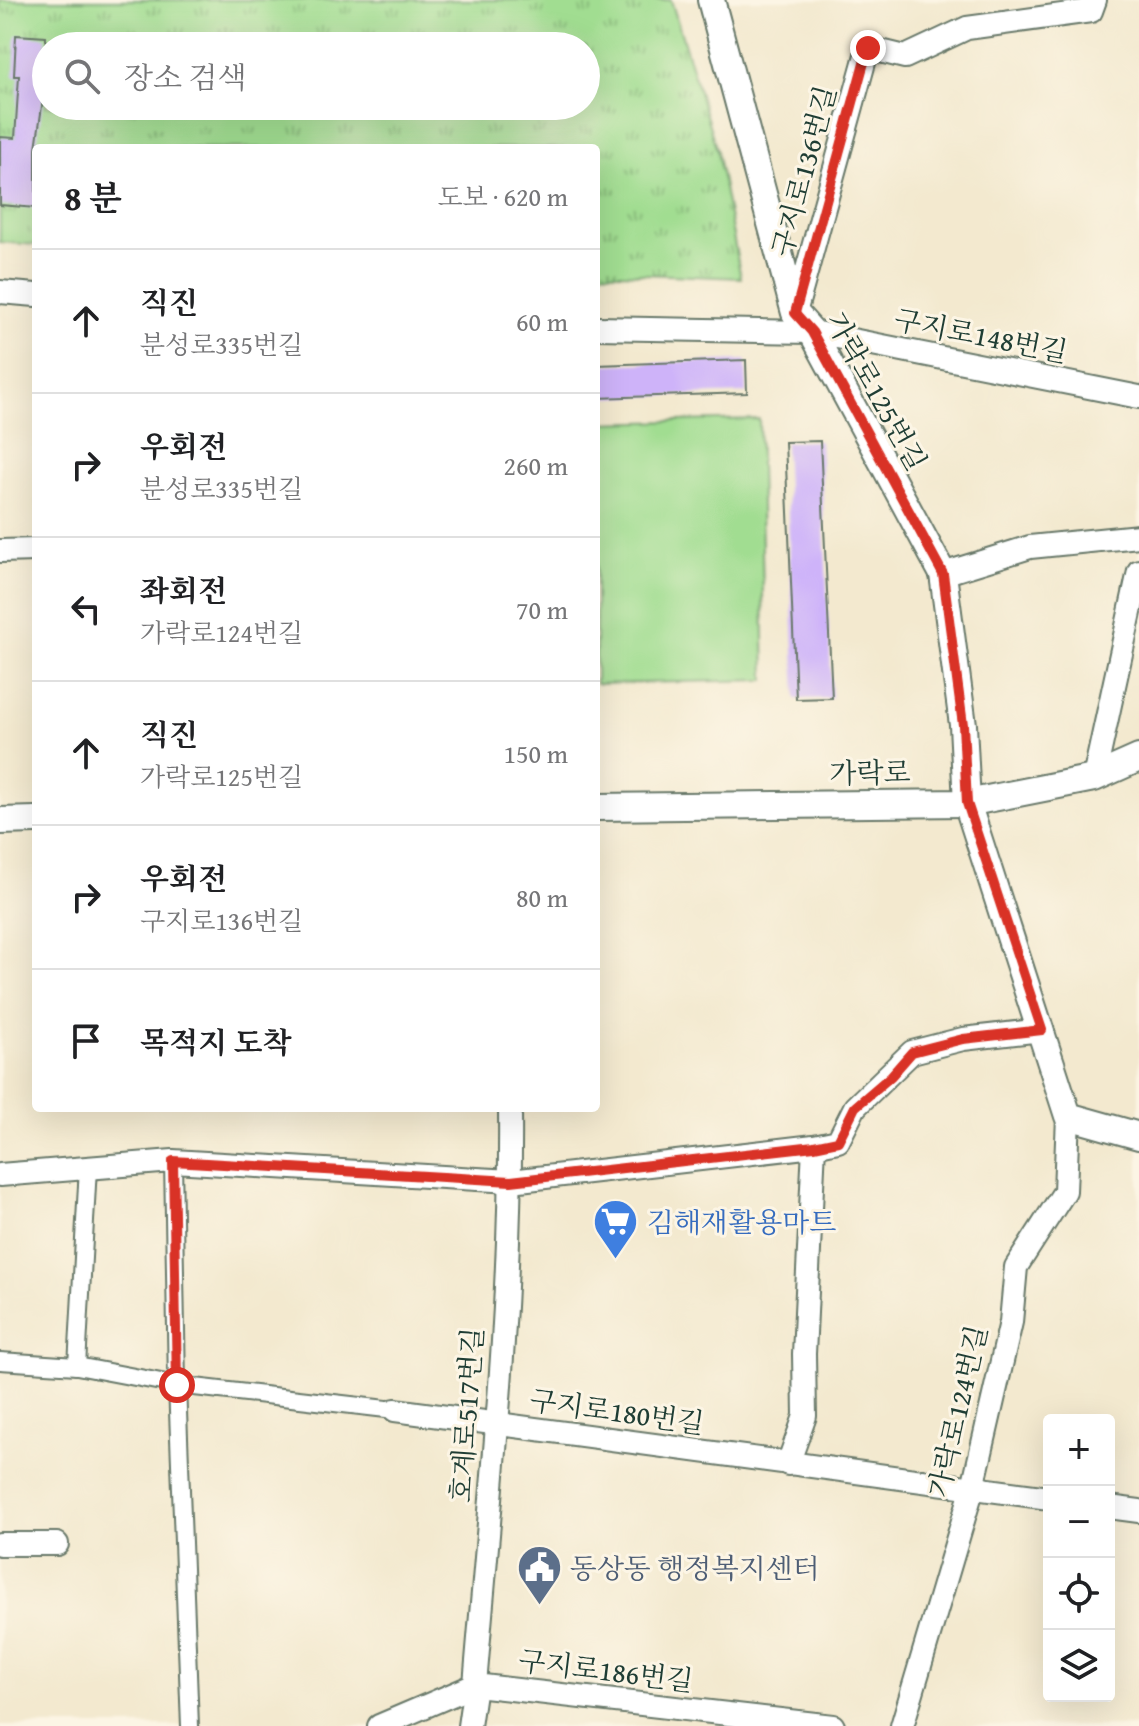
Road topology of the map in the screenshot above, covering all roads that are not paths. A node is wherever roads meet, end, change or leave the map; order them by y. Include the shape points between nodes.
1 (711, 0) edge
2 (1095, 0) edge
3 (0, 292) edge
4 (32, 295) edge
5 (804, 323) junction
6 (600, 328) edge
7 (1139, 397) edge
8 (1139, 536) edge
9 (32, 550) edge
10 (0, 551) edge
11 (1139, 571) edge
12 (943, 574) junction
13 (1139, 758) edge
14 (1094, 778) junction
15 (967, 803) junction
16 (600, 807) edge
17 (32, 820) edge
18 (0, 821) edge
19 (1042, 1030) junction
20 (510, 1112) edge
21 (1068, 1116) junction
22 (1139, 1136) edge
23 (814, 1146) junction
24 (173, 1161) junction
25 (88, 1167) junction
26 (0, 1175) edge
27 (511, 1181) junction
28 (0, 1361) edge
29 (77, 1366) junction
30 (177, 1385) junction
31 (395, 1410) joint
32 (496, 1425) junction
33 (788, 1464) junction
34 (973, 1487) junction
35 (1043, 1497) edge
36 (1115, 1508) edge
37 (1139, 1511) edge
38 (0, 1544) edge
39 (57, 1544) dead end
40 (475, 1685) junction
41 (190, 1726) edge
42 (379, 1726) edge
43 (469, 1726) edge
44 (833, 1726) edge
45 (902, 1726) edge

1 - 5 street, 가락로125번길
2 - 5 street, 구지로136번길 via 1091,11 967,28 905,57 868,48
3 - 4 street
5 - 6 street, 구지로148번길
5 - 7 street, 구지로148번길
5 - 12 street, 가락로125번길
8 - 12 street via 1030,547
9 - 10 street
11 - 14 street
12 - 15 street, 가락로125번길 via 963,725
13 - 14 street, 가락로
14 - 15 street, 가락로
15 - 16 street, 가락로
15 - 19 street, 가락로124번길
17 - 18 street
19 - 21 street, 가락로124번길
19 - 23 street via 963,1039 912,1052 855,1107 838,1141
20 - 27 street, 호계로517번길
21 - 22 street
21 - 34 street, 가락로124번길 via 1065,1191 1016,1267 1011,1322
23 - 27 street
23 - 33 street via 805,1416
24 - 25 street
24 - 27 street
24 - 30 street
25 - 26 street
25 - 29 street
27 - 32 street, 호계로517번길
28 - 29 street, 구지로180번길
29 - 30 street, 구지로180번길
30 - 31 street, 구지로180번길
30 - 41 street
31 - 32 street, 구지로180번길
32 - 33 street, 구지로180번길
32 - 40 street, 호계로517번길
33 - 34 street, 구지로180번길
34 - 35 street, 구지로180번길
34 - 45 street, 가락로124번길
36 - 37 street
38 - 39 street
40 - 42 street, 구지로186번길
40 - 43 street, 호계로517번길
40 - 44 street, 구지로186번길

